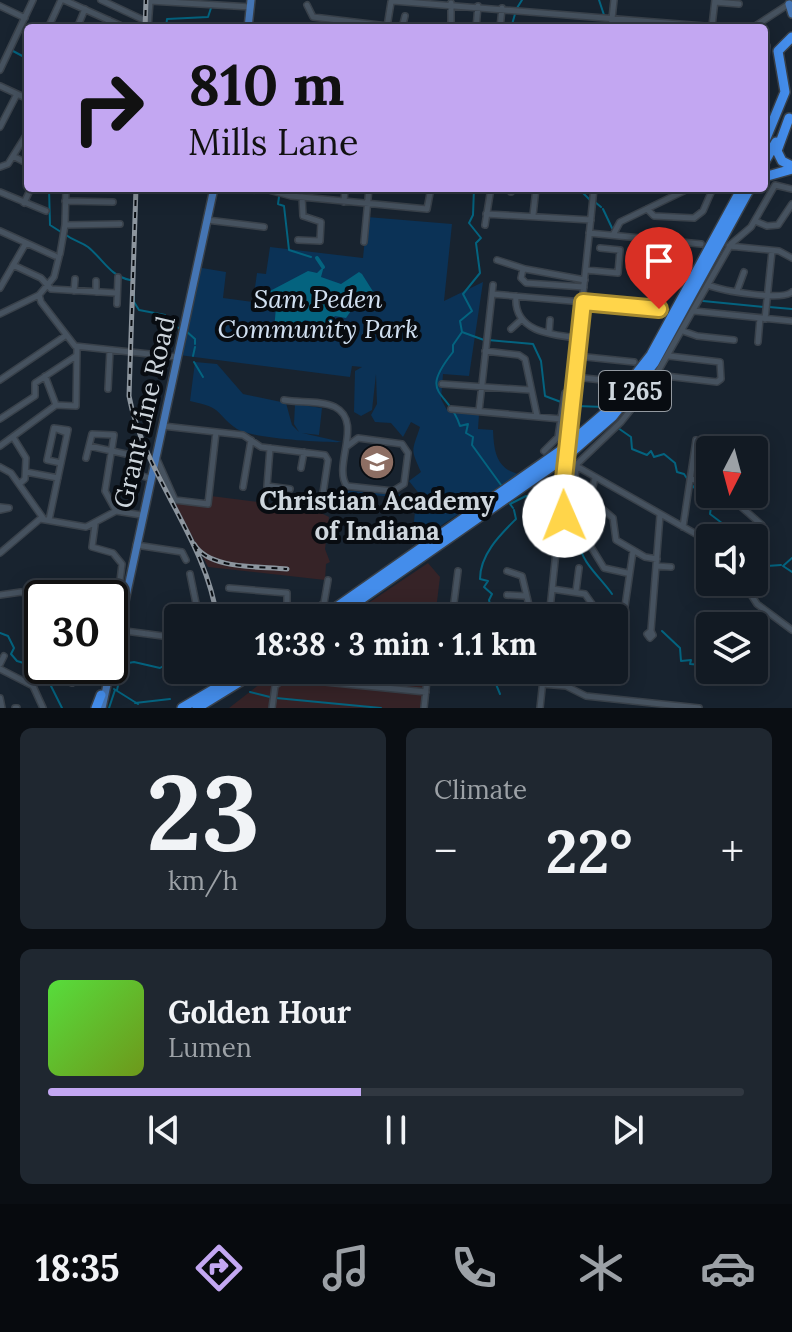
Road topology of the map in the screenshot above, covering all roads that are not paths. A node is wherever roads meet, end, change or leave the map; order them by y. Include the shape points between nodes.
1 (33, 0) edge
2 (63, 0) edge
3 (101, 0) edge
4 (408, 0) edge
5 (614, 0) edge
6 (150, 1) edge
7 (163, 1) edge
8 (391, 1) edge
9 (715, 1) edge
10 (192, 2) edge
11 (251, 3) edge
12 (451, 3) junction
13 (790, 3) edge
14 (739, 4) dead end
15 (307, 5) dead end
16 (0, 6) edge
17 (478, 6) junction
18 (502, 8) junction
19 (85, 9) junction
20 (792, 14) edge
21 (405, 16) dead end
22 (25, 18) junction
23 (610, 18) junction
24 (109, 20) junction
25 (646, 20) junction
26 (50, 24) edge
27 (79, 24) edge
28 (108, 24) edge
29 (118, 24) edge
30 (146, 24) edge
31 (148, 24) edge
32 (248, 24) edge
33 (365, 24) edge
34 (388, 24) edge
35 (403, 24) edge
36 (451, 24) edge
37 (476, 24) edge
38 (500, 24) edge
39 (611, 24) edge
40 (646, 24) edge
41 (690, 24) edge
42 (712, 24) edge
43 (758, 24) edge
44 (791, 39) edge
45 (0, 70) edge
46 (792, 72) edge
47 (0, 86) edge
48 (17, 94) junction
49 (24, 97) edge
50 (792, 100) edge
51 (791, 116) edge
52 (0, 127) edge
53 (768, 135) edge
54 (24, 138) edge
55 (768, 139) edge
56 (13, 156) junction
57 (768, 156) edge
58 (24, 162) edge
59 (0, 167) edge
60 (792, 167) edge
61 (768, 176) edge
62 (792, 189) edge
63 (0, 192) edge
64 (29, 192) edge
65 (66, 192) edge
66 (213, 192) edge
67 (272, 192) edge
68 (291, 192) edge
69 (345, 192) edge
70 (369, 192) edge
71 (431, 192) edge
72 (490, 192) edge
73 (536, 192) edge
74 (594, 192) edge
75 (682, 192) edge
76 (711, 192) edge
77 (740, 192) edge
78 (750, 192) edge
79 (291, 196) junction
80 (302, 197) junction
81 (65, 201) junction
82 (113, 202) dead end
83 (344, 202) junction
84 (24, 203) junction
85 (792, 204) edge
86 (368, 205) junction
87 (647, 209) junction
88 (46, 211) dead end
89 (486, 214) junction
90 (533, 215) junction
91 (207, 220) junction
92 (591, 220) junction
93 (755, 221) junction
94 (120, 224) dead end
95 (65, 225) junction
96 (485, 225) dead end
97 (264, 227) dead end
98 (0, 231) edge
99 (589, 233) junction
100 (613, 235) junction
101 (298, 240) dead end
102 (364, 242) dead end
103 (26, 243) junction
104 (701, 244) dead end
105 (724, 246) junction
106 (600, 248) dead end
107 (772, 251) junction
108 (57, 253) junction
109 (792, 258) edge
110 (497, 260) dead end
111 (13, 265) junction
112 (523, 269) junction
113 (586, 270) junction
114 (744, 272) dead end
115 (557, 273) junction
116 (118, 277) dead end
117 (75, 279) dead end
118 (96, 281) dead end
119 (46, 284) junction
120 (584, 284) junction
121 (493, 285) dead end
122 (557, 285) junction
123 (708, 285) junction
124 (0, 288) edge
125 (74, 291) junction
126 (737, 291) junction
127 (96, 292) junction
128 (792, 292) edge
129 (117, 293) junction
130 (492, 294) junction
131 (768, 294) junction
132 (39, 295) junction
133 (516, 296) junction
134 (583, 302) junction
135 (117, 304) dead end
136 (664, 309) dead end
137 (694, 311) junction
138 (0, 314) edge
139 (762, 318) junction
140 (522, 319) junction
141 (550, 320) dead end
142 (792, 321) edge
143 (511, 329) dead end
144 (683, 331) junction
145 (549, 333) junction
146 (65, 336) junction
147 (579, 338) junction
148 (734, 340) dead end
149 (758, 342) dead end
150 (77, 347) junction
151 (110, 350) junction
152 (485, 351) junction
153 (76, 356) junction
154 (577, 356) junction
155 (669, 356) junction
156 (177, 357) junction
157 (634, 362) dead end
158 (657, 375) junction
159 (45, 376) junction
160 (575, 377) junction
161 (0, 380) edge
162 (620, 382) dead end
163 (442, 384) dead end
164 (481, 387) junction
165 (108, 389) dead end
166 (574, 389) junction
167 (530, 390) junction
168 (56, 405) junction
169 (451, 409) dead end
170 (479, 411) junction
171 (537, 417) junction
172 (0, 419) edge
173 (561, 419) junction
174 (162, 426) junction
175 (347, 429) junction
176 (216, 432) junction
177 (13, 437) junction
178 (358, 437) junction
179 (251, 440) junction
180 (696, 440) dead end
181 (1, 442) edge
182 (51, 445) junction
183 (89, 446) junction
184 (346, 447) junction
185 (64, 448) junction
186 (270, 448) junction
187 (112, 451) junction
188 (544, 451) dead end
189 (304, 452) junction
190 (155, 456) junction
191 (86, 458) dead end
192 (61, 463) junction
193 (576, 466) junction
194 (0, 467) edge
195 (301, 468) dead end
196 (26, 472) junction
197 (58, 478) junction
198 (149, 478) junction
199 (595, 478) junction
200 (690, 479) junction
201 (696, 480) edge
202 (19, 484) junction
203 (243, 487) dead end
204 (290, 489) dead end
205 (323, 493) dead end
206 (743, 508) edge
207 (116, 511) junction
208 (141, 515) junction
209 (660, 515) junction
210 (560, 516) junction
211 (46, 519) junction
212 (761, 524) edge
213 (95, 525) junction
214 (683, 527) junction
215 (696, 534) edge
216 (558, 537) junction
217 (135, 545) junction
218 (2, 548) edge
219 (633, 551) junction
220 (186, 560) dead end
221 (656, 563) junction
222 (671, 567) dead end
223 (579, 568) dead end
224 (458, 571) dead end
225 (507, 571) dead end
226 (627, 573) junction
227 (190, 574) dead end
228 (120, 580) edge
229 (126, 580) edge
230 (328, 580) dead end
231 (229, 588) dead end
232 (552, 589) junction
233 (576, 591) junction
234 (24, 593) edge
235 (0, 595) edge
236 (507, 595) dead end
237 (526, 596) junction
238 (752, 596) edge
239 (196, 604) edge
240 (287, 604) edge
241 (323, 604) edge
242 (341, 604) edge
243 (354, 604) edge
244 (455, 604) edge
245 (528, 604) edge
246 (550, 604) edge
247 (594, 604) edge
248 (624, 604) edge
249 (651, 630) dead end
250 (792, 630) edge
251 (128, 632) edge
252 (164, 636) edge
253 (4, 656) dead end
254 (0, 667) edge
255 (104, 684) edge
256 (105, 684) edge
257 (229, 684) edge
258 (233, 684) edge
259 (278, 684) edge
260 (347, 684) edge
261 (427, 684) edge
262 (542, 684) joint
263 (220, 691) junction
264 (426, 692) junction
265 (0, 698) edge
266 (208, 698) junction
267 (100, 705) edge
268 (2, 708) edge
269 (43, 708) edge
270 (173, 708) edge
271 (182, 708) edge
272 (197, 708) edge
273 (272, 708) edge
274 (424, 708) edge
275 (540, 708) edge
276 (699, 708) edge

1 - 22 street
2 - 19 street
2 - 26 street
3 - 30 street
4 - 8 street
4 - 12 street
5 - 23 street
6 - 7 street
6 - 31 street
7 - 10 street
8 - 34 street
9 - 14 street
9 - 42 street
10 - 11 street
11 - 32 main road
12 - 17 street
12 - 36 street
13 - 20 main road
13 - 43 street
15 - 33 street via 313,17
16 - 22 street
17 - 18 street
17 - 37 street
18 - 23 street
18 - 38 street
19 - 24 street
19 - 27 street
21 - 35 street
22 - 45 street
23 - 25 street
23 - 39 street
24 - 28 street
24 - 29 street
25 - 40 street
25 - 41 street
44 - 46 highway via 780,57
44 - 53 highway via 778,51 785,92
47 - 48 street
48 - 49 street
48 - 52 street
50 - 55 highway
51 - 57 highway
51 - 60 highway via 777,151
54 - 56 street
56 - 58 street
56 - 59 street
60 - 61 highway
62 - 93 street via 775,185
63 - 84 street
64 - 84 street
65 - 81 street
66 - 91 main road, Grant Line Road
67 - 79 street
68 - 79 street
69 - 83 street
70 - 86 street
71 - 86 street via 429,208
72 - 89 street
73 - 90 street
74 - 92 street
75 - 87 street
76 - 87 street via 694,218 654,216
77 - 242 highway, I 265 via 651,355 606,412 563,449
78 - 105 highway
79 - 80 street
80 - 83 street
80 - 101 street via 303,216 323,226 320,241
81 - 82 street
81 - 95 street
83 - 86 street
84 - 88 street
85 - 93 street via 780,225
86 - 102 street
87 - 100 street via 618,224
89 - 90 street
89 - 96 street
90 - 92 street
91 - 97 street
91 - 156 main road, Grant Line Road via 176,341
92 - 99 street
93 - 105 street
94 - 95 street
95 - 108 street
98 - 103 street
99 - 100 street
99 - 113 street
100 - 104 street
103 - 108 street
103 - 111 street
105 - 107 street
105 - 123 street
105 - 243 highway, I 265 via 654,363 608,421 567,456
106 - 113 street via 620,250 618,273
107 - 109 street
107 - 131 street
108 - 119 street via 54,277
110 - 112 street
111 - 119 street
111 - 124 street
112 - 115 street
112 - 122 street via 524,282
113 - 120 street
114 - 126 street
115 - 120 street
115 - 122 street
116 - 129 street
117 - 125 street
118 - 127 street
119 - 125 street
119 - 132 street
120 - 122 street
120 - 134 street
121 - 130 street
123 - 126 street
123 - 137 street
125 - 127 street
126 - 131 street
127 - 129 street
128 - 131 street
129 - 135 street
130 - 133 street
130 - 152 street
131 - 139 street
132 - 138 street
132 - 146 street
133 - 134 street
133 - 140 street
134 - 136 street
134 - 147 street
137 - 139 street
137 - 144 street
139 - 142 street
139 - 149 street
140 - 143 street
140 - 145 street via 535,331
141 - 145 street
144 - 148 street
144 - 155 street
145 - 147 street
146 - 150 street
146 - 161 street
147 - 154 street
150 - 151 street
150 - 153 street
151 - 156 street
151 - 165 street
152 - 164 street
152 - 167 street via 524,358
153 - 159 street
153 - 168 street via 78,403 72,408
154 - 157 street
154 - 160 street
155 - 158 street
155 - 158 street via 720,362 721,379
156 - 174 main road, Grant Line Road
158 - 193 street via 621,422
159 - 168 street
159 - 172 street via 34,384 33,397
160 - 162 street
160 - 166 street
163 - 164 street
164 - 167 street
164 - 170 street
166 - 173 street via 565,393
166 - 210 street, bridge
167 - 171 street
168 - 177 street
169 - 170 street
170 - 171 street
171 - 173 street
173 - 188 street via 557,441
174 - 176 street
174 - 190 main road, Grant Line Road
175 - 178 street
175 - 178 street via 335,407 284,399 336,405
175 - 184 street
176 - 179 street
176 - 190 street via 208,504 175,500
177 - 181 street
177 - 196 street via 26,456
178 - 184 street
178 - 184 street via 397,442 409,453 404,484 393,491 347,486
179 - 186 street
179 - 203 street
180 - 200 street
182 - 185 street
182 - 185 street via 54,428 68,430
182 - 192 street via 47,460
183 - 187 street
183 - 187 street via 93,433 112,434
183 - 191 street
185 - 192 street
186 - 189 street
186 - 204 street via 267,486
187 - 198 street via 135,456 135,474
187 - 207 street via 105,491
189 - 195 street
189 - 205 street via 328,458
190 - 198 main road, Grant Line Road
192 - 197 street
193 - 199 street
193 - 210 street via 569,512
194 - 202 street
196 - 197 street
196 - 202 street
197 - 211 street
198 - 208 main road, Grant Line Road
199 - 209 street
199 - 219 street via 591,500 613,518 617,542
200 - 201 street
200 - 214 street
202 - 211 street
206 - 212 street
207 - 208 street
207 - 213 street
208 - 217 main road, Grant Line Road
209 - 214 street
209 - 221 street
210 - 216 street
211 - 213 street
211 - 218 street
213 - 228 street via 92,547 113,553 122,564
214 - 215 street
216 - 226 street via 588,542 606,569
216 - 232 street
217 - 220 street via 180,551
217 - 229 main road, Grant Line Road
219 - 221 street
219 - 226 street
221 - 222 street
221 - 249 street
223 - 233 street
224 - 244 street
225 - 237 street via 522,574
226 - 248 street
227 - 239 street
230 - 241 street
231 - 240 street via 287,593
232 - 233 street
232 - 246 street
233 - 247 street
234 - 235 street
236 - 237 street
237 - 245 street
238 - 250 street
251 - 252 street
253 - 254 street
254 - 269 street via 33,686
255 - 267 main road, Grant Line Road
256 - 267 main road, Grant Line Road
257 - 263 highway
258 - 263 highway
259 - 273 street
260 - 264 street
261 - 264 street
262 - 275 street
262 - 276 street via 566,686 586,696
263 - 266 highway
264 - 274 street
265 - 268 street
266 - 270 highway
266 - 271 highway
266 - 272 highway

